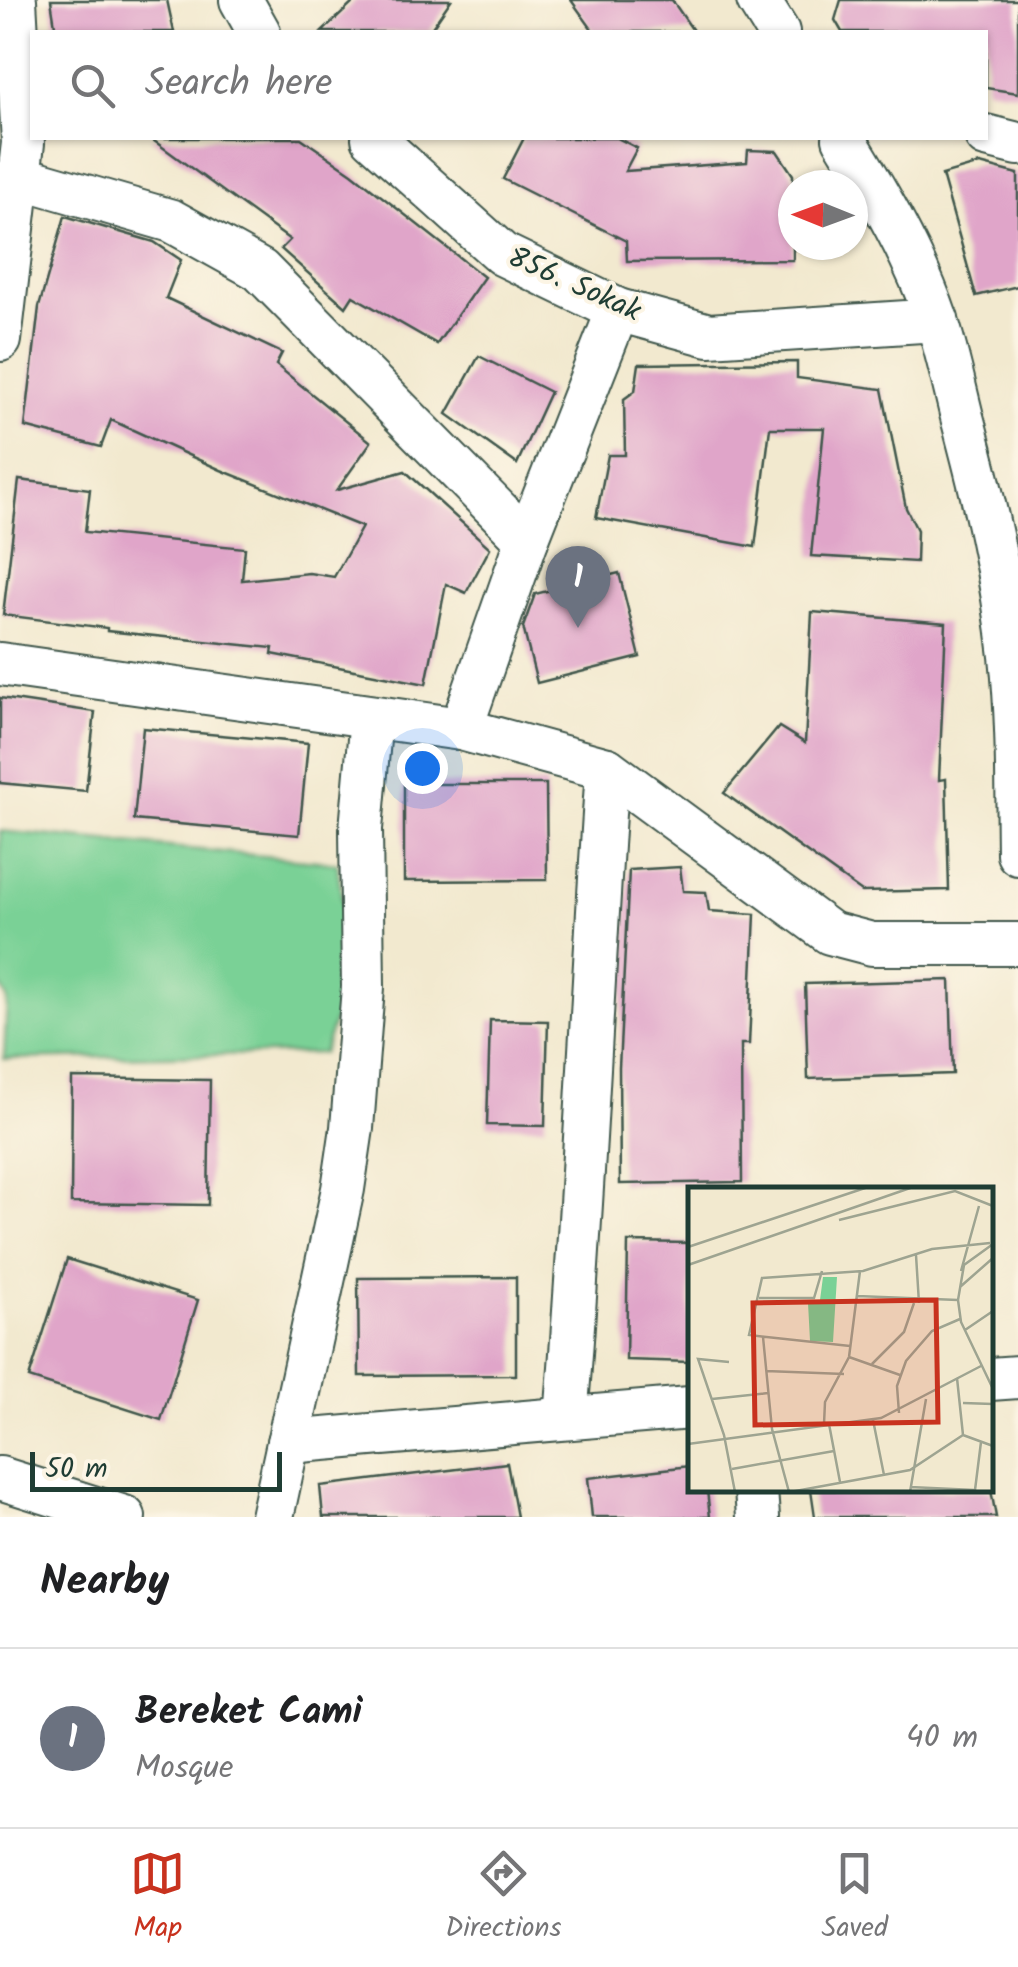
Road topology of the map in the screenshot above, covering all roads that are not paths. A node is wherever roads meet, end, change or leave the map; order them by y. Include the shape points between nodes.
1 (16, 0) edge
2 (242, 0) edge
3 (758, 0) edge
4 (258, 30) edge
5 (777, 30) edge
6 (988, 136) edge
7 (375, 140) edge
8 (845, 140) edge
9 (1018, 144) edge
10 (14, 154) edge
11 (618, 310) junction
12 (936, 320) junction
13 (0, 340) edge
14 (1005, 536) edge
15 (528, 540) junction
16 (0, 664) edge
17 (371, 717) junction
18 (461, 729) junction
19 (607, 770) junction
20 (1018, 854) edge
21 (1018, 944) edge
22 (1018, 1378) edge
23 (993, 1379) edge
24 (688, 1408) edge
25 (566, 1418) junction
26 (288, 1442) junction
27 (0, 1478) edge
28 (756, 1492) edge
29 (124, 1517) edge
30 (272, 1517) edge
31 (758, 1517) edge

1 - 10 street
2 - 4 street
3 - 5 street
6 - 9 street
7 - 11 street, 856. Sokak via 502,254
8 - 12 street via 912,260
10 - 13 street
10 - 15 street via 172,221 260,270
11 - 12 street, 856. Sokak via 709,336
11 - 15 street
12 - 14 street
14 - 20 street
15 - 18 street
16 - 17 street
17 - 18 street
17 - 26 street via 352,1128
18 - 19 street
19 - 21 street via 830,933 872,944
19 - 25 street
22 - 23 street
24 - 25 street
25 - 26 street
26 - 30 street
27 - 29 street
28 - 31 street

